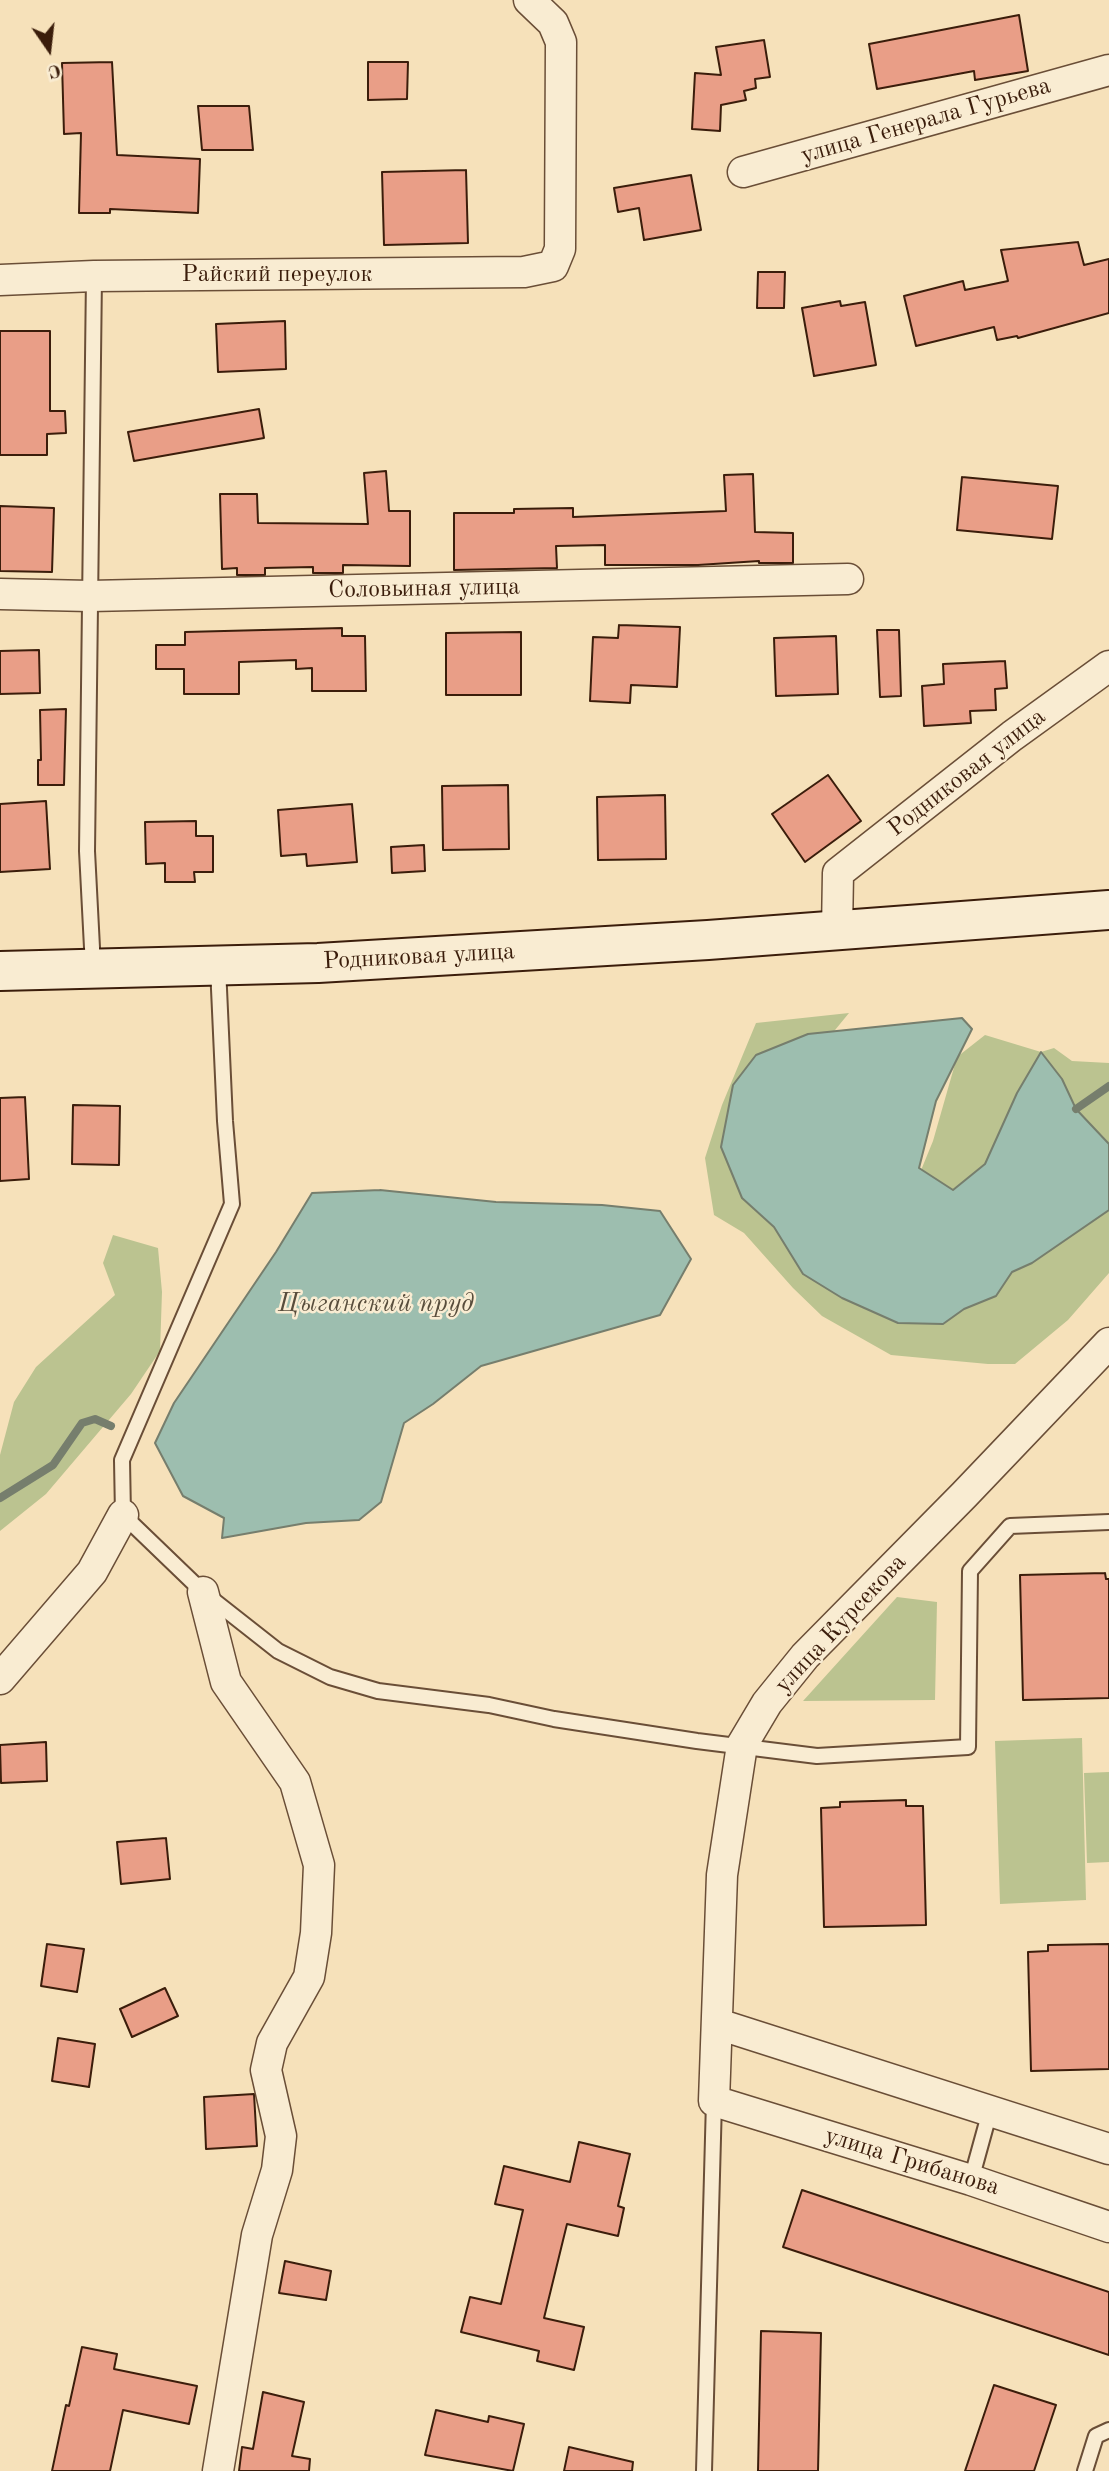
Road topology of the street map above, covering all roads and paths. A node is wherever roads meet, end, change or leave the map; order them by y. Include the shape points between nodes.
1 (529, 0) edge
2 (1109, 70) edge
3 (743, 172) dead end
4 (94, 276) junction
5 (0, 279) edge
6 (848, 579) dead end
7 (0, 594) edge
8 (89, 596) junction
9 (1109, 666) edge
10 (1109, 910) edge
11 (837, 930) junction
12 (218, 965) junction
13 (93, 968) junction
14 (0, 971) edge
15 (1109, 1343) edge
16 (123, 1514) junction
17 (1109, 1522) edge
18 (203, 1592) junction
19 (0, 1679) edge
20 (742, 1745) junction
21 (718, 2024) junction
22 (714, 2101) junction
23 (989, 2111) junction
24 (1109, 2149) edge
25 (971, 2180) junction
26 (1109, 2227) edge
27 (1109, 2430) edge
28 (218, 2471) edge
29 (704, 2471) edge
30 (1085, 2471) edge

1 - 4 street, Райский переулок via 554,23 561,42 560,249 553,266 510,273
2 - 3 street, улица Генерала Гурьева
4 - 5 street, Райский переулок
4 - 8 lane
6 - 8 street, Соловьиная улица
7 - 8 street, Соловьиная улица
8 - 13 lane via 87,850
9 - 11 street, Родниковая улица via 838,873
10 - 11 main road, Родниковая улица
11 - 12 main road, Родниковая улица via 318,963
12 - 13 main road, Родниковая улица
12 - 16 lane via 232,1204 121,1460
13 - 14 main road, Родниковая улица
15 - 20 street, улица Курсекова via 805,1656 767,1703
16 - 18 lane
16 - 19 street via 92,1572
17 - 20 lane via 1010,1526 970,1571 968,1746 817,1756
18 - 20 lane via 278,1651 330,1677 379,1691
18 - 28 street via 226,1682 295,1782 319,1866 309,1977 272,2043 266,2070 281,2136 277,2170 257,2235
20 - 21 street, улица Курсекова via 722,1875
21 - 22 street, улица Курсекова
21 - 23 street
22 - 25 street, улица Грибанова
22 - 29 lane
23 - 24 street
23 - 25 lane
25 - 26 street, улица Грибанова
27 - 30 lane via 1096,2437

